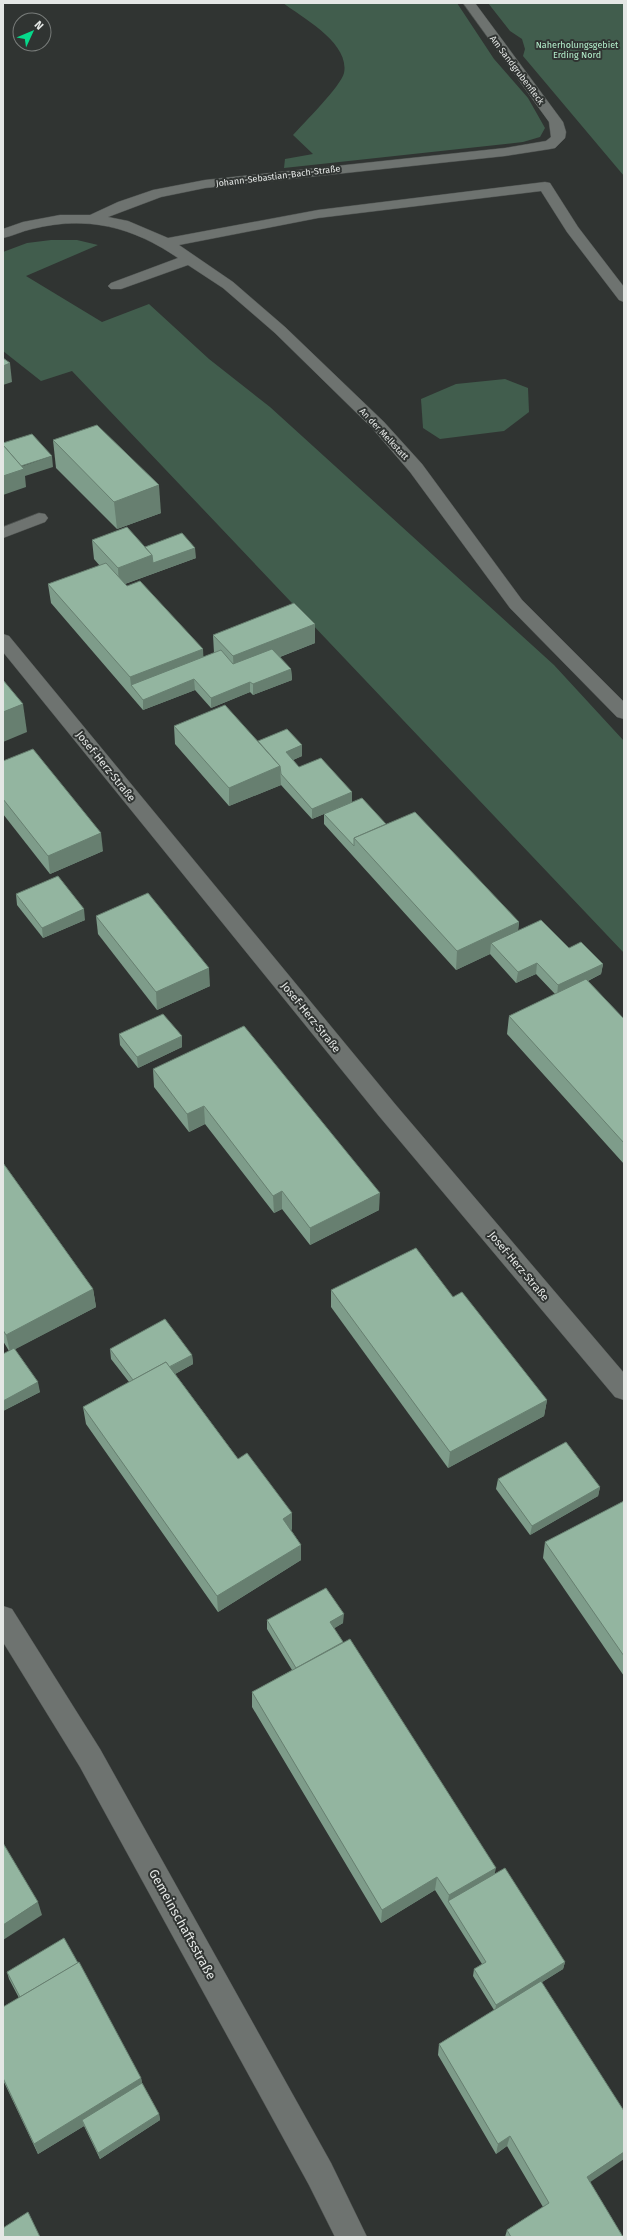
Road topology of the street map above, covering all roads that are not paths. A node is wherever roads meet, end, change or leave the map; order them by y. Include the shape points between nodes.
1 (469, 3) edge
2 (558, 138) joint
3 (92, 219) junction
4 (3, 234) edge
5 (166, 243) junction
6 (190, 259) junction
7 (116, 286) dead end
8 (624, 297) edge
9 (39, 518) dead end
10 (3, 533) edge
11 (3, 640) edge
12 (624, 713) edge
13 (624, 1390) edge
14 (3, 1618) edge
15 (351, 2237) edge

1 - 2 street, Am Sandgrubenfleck via 556,122
2 - 3 street, Johann-Sebastian-Bach-Straße via 550,145 526,149 205,184 158,193 122,205
3 - 4 street, Johann-Sebastian-Bach-Straße via 60,219 28,225
3 - 5 street, An der Melkstatt via 123,224
5 - 6 street, An der Melkstatt
5 - 8 street via 318,214 545,186 572,229
6 - 7 street
6 - 12 street, An der Melkstatt via 228,285 280,330 378,425 416,468 516,604
9 - 10 street
11 - 13 street, Josef-Herz-Straße via 387,1110
14 - 15 street, Gemeinschaftsstraße via 90,1758 316,2167

